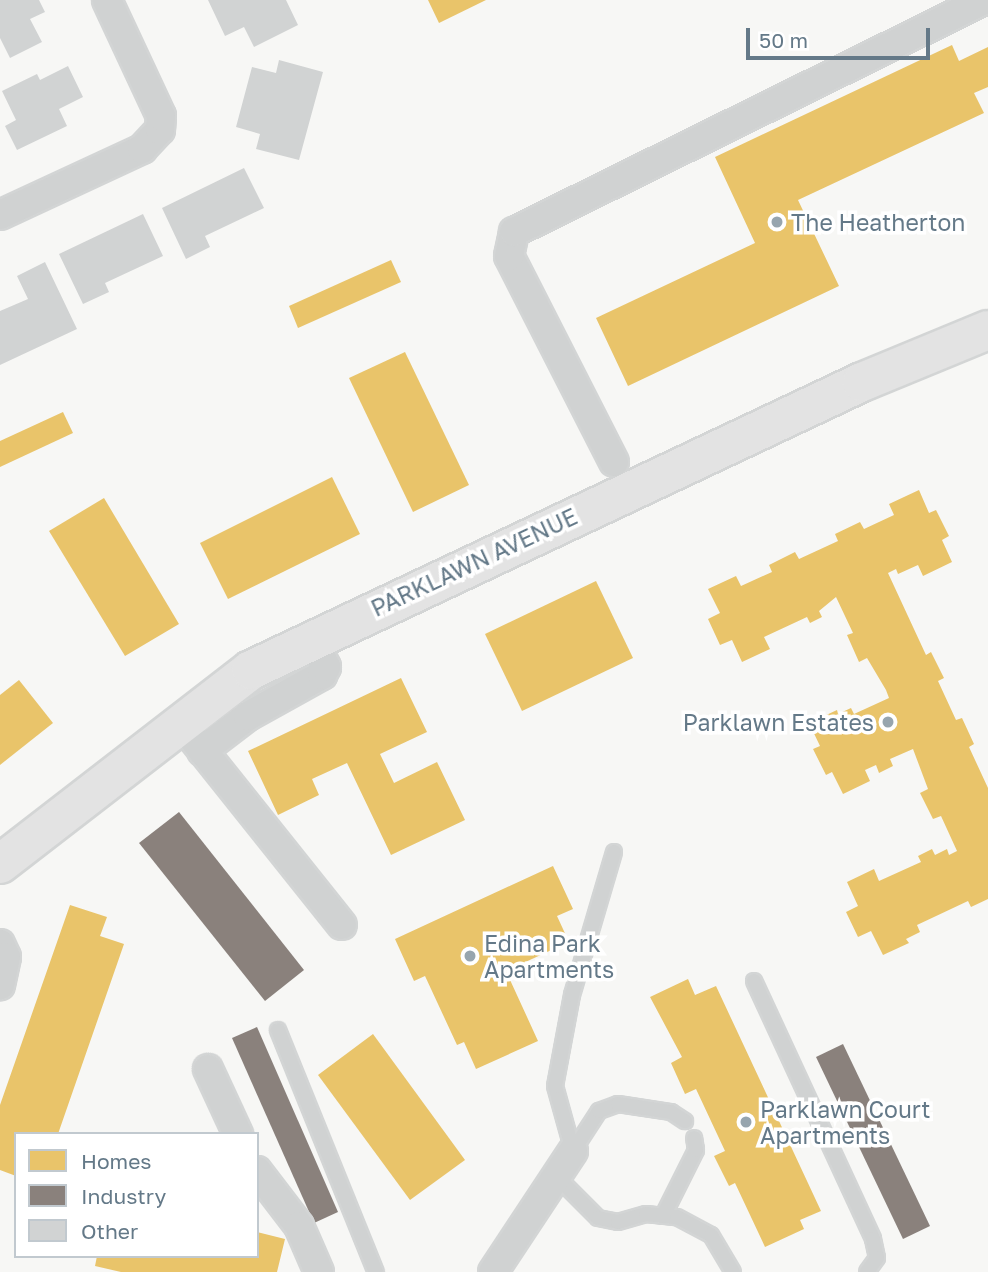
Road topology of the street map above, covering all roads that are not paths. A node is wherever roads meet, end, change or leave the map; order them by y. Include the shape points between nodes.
1 (107, 0) edge
2 (984, 0) edge
3 (0, 215) edge
4 (988, 330) edge
5 (614, 462) dead end
6 (312, 638) junction
7 (179, 721) junction
8 (202, 751) junction
9 (614, 852) dead end
10 (0, 864) edge
11 (342, 925) dead end
12 (0, 944) edge
13 (754, 981) dead end
14 (0, 985) edge
15 (278, 1030) dead end
16 (208, 1069) dead end
17 (685, 1121) dead end
18 (237, 1132) edge
19 (694, 1138) dead end
20 (573, 1151) junction
21 (259, 1174) edge
22 (556, 1176) junction
23 (663, 1216) junction
24 (319, 1272) edge
25 (376, 1272) edge
26 (493, 1272) edge
27 (733, 1272) edge
28 (867, 1272) edge

1 - 3 street via 161,116 153,142
2 - 5 street via 514,232 509,256
4 - 6 street, PARKLAWN AVENUE via 862,382
6 - 7 street, PARKLAWN AVENUE via 251,670
6 - 8 street via 326,667 322,675 248,716
7 - 8 street
7 - 10 street, PARKLAWN AVENUE
8 - 11 street
9 - 20 lane via 572,995 555,1086
12 - 14 street via 6,957
13 - 28 lane via 873,1239 877,1258
15 - 25 lane
16 - 18 street
17 - 20 lane via 671,1112 618,1104 599,1111
19 - 23 lane via 696,1150
20 - 22 street
21 - 24 street via 299,1226
22 - 23 lane via 598,1218 618,1222 646,1214
22 - 26 street
23 - 27 lane via 677,1217 711,1235

